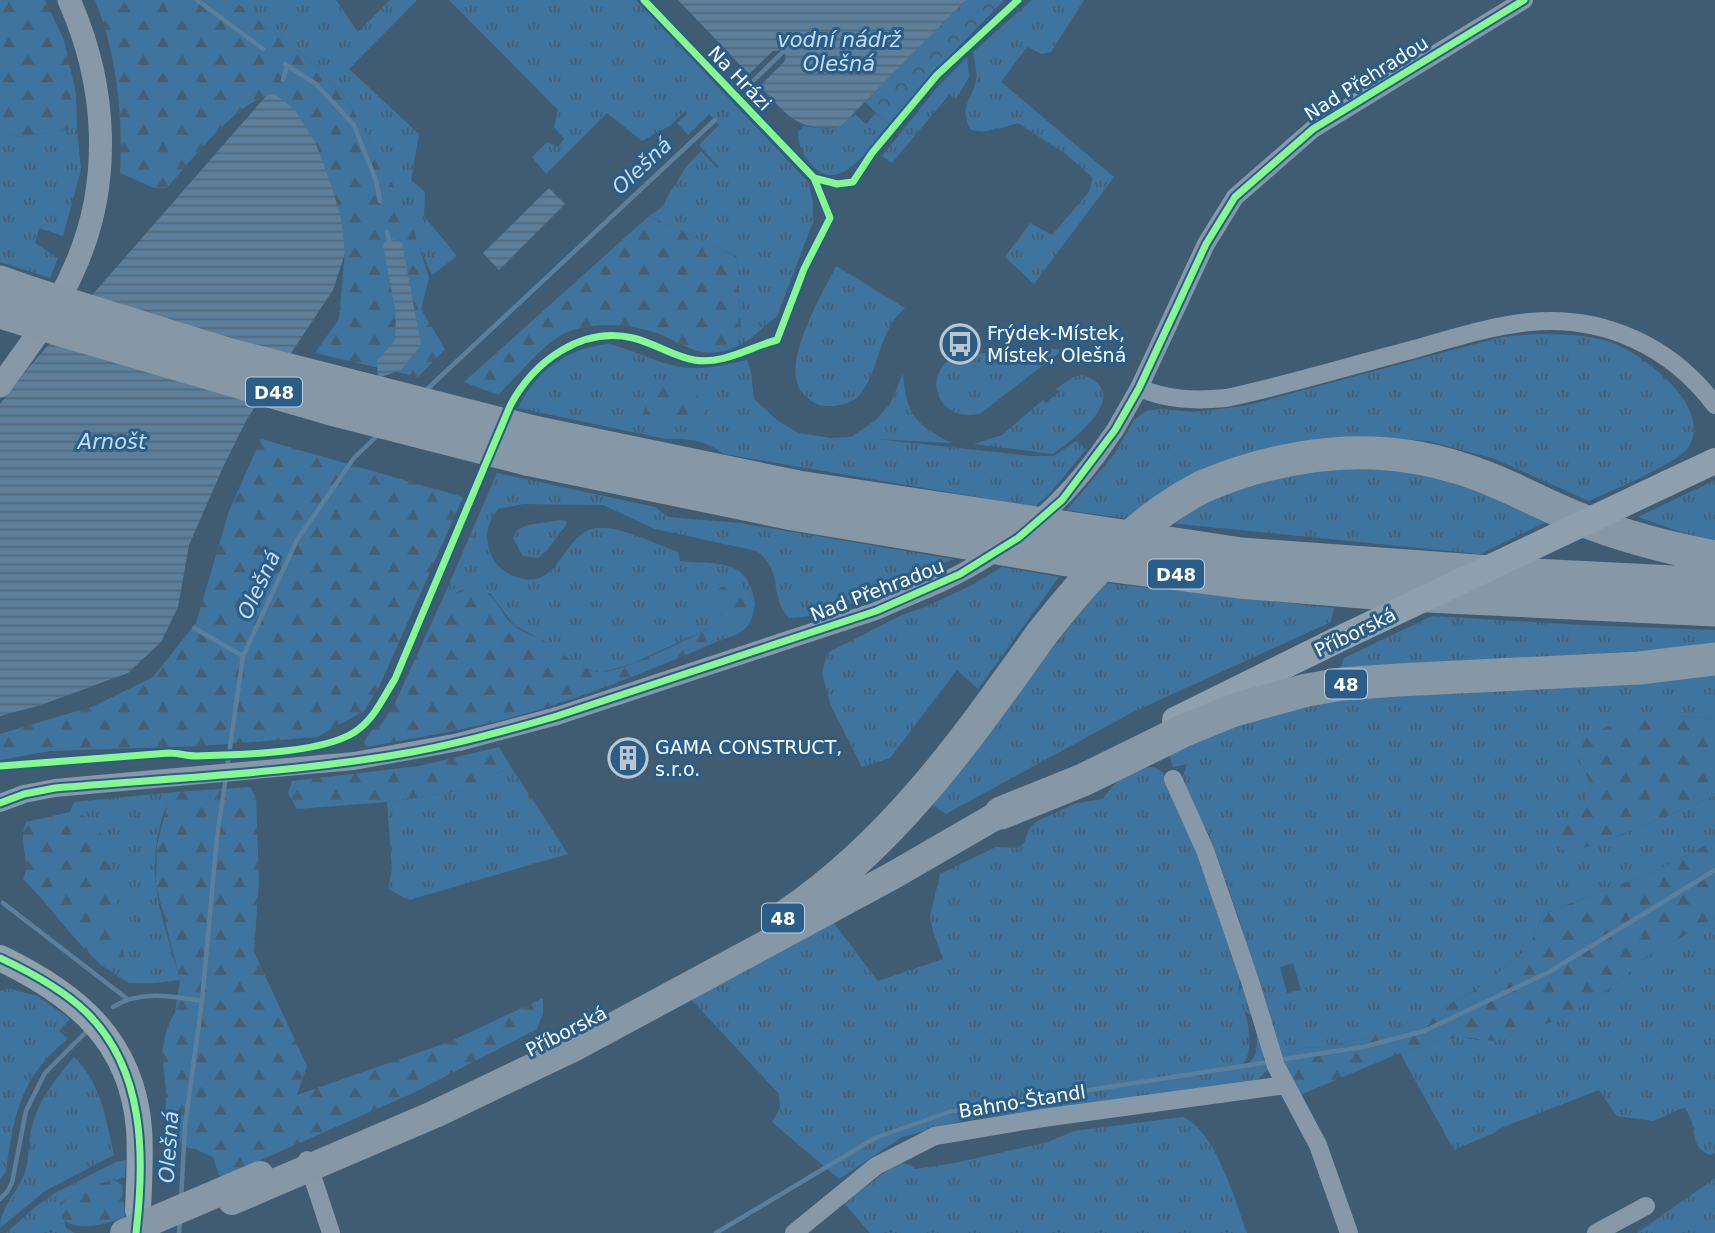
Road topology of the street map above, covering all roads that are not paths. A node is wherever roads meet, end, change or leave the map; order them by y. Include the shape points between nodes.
1 (69, 0) edge
2 (1524, 0) edge
3 (0, 282) edge
4 (18, 308) edge
5 (0, 386) edge
6 (1139, 388) junction
7 (1715, 405) edge
8 (530, 446) junction
9 (1715, 461) edge
10 (1715, 557) edge
11 (1715, 584) edge
12 (1715, 610) edge
13 (1715, 659) edge
14 (1173, 779) dead end
15 (0, 803) edge
16 (1000, 813) junction
17 (786, 916) junction
18 (0, 958) edge
19 (1286, 1086) junction
20 (308, 1162) junction
21 (259, 1183) junction
22 (1646, 1206) dead end
23 (131, 1222) edge
24 (156, 1233) edge
25 (331, 1233) edge
26 (794, 1233) edge
27 (1349, 1233) edge
28 (1596, 1233) edge

1 - 5 street via 94,74 102,148 97,191 74,269 52,312
2 - 6 street, Nad Přehradou via 1313,129 1235,197 1206,244
3 - 4 highway, D48
4 - 8 highway, D48, bridge via 319,405
6 - 7 street via 1185,400 1226,398 1503,326 1552,321 1600,326 1648,345 1687,373
6 - 15 street, Nad Přehradou, bridge via 1115,430 1062,500 1018,538 969,570 876,611 508,731 354,761 55,788
8 - 11 highway, D48 via 1241,554
8 - 12 highway, D48 via 793,514 1074,561 1239,582 1386,594
9 - 16 main road, Příborská, bridge via 1212,700
10 - 17 highway, bridge via 1577,518 1458,467 1401,455 1343,453 1286,459 1231,475 1166,507 1093,571 885,834 839,878
13 - 16 highway, 48 via 1307,690 1234,710
14 - 19 street via 1205,850
16 - 17 main road, Příborská / 48
16 - 20 main road, Příborská / 48 via 577,1046 435,1114
17 - 20 main road, Příborská / 48
18 - 23 main road via 64,993 101,1028 124,1064 139,1127
19 - 26 street, Bahno-Štandl via 934,1136 876,1166
19 - 27 street via 1318,1145
20 - 21 main road, Příborská / 48
20 - 25 street
21 - 23 main road, Příborská / 48, bridge
21 - 24 main road, Příborská / 48
22 - 28 street

